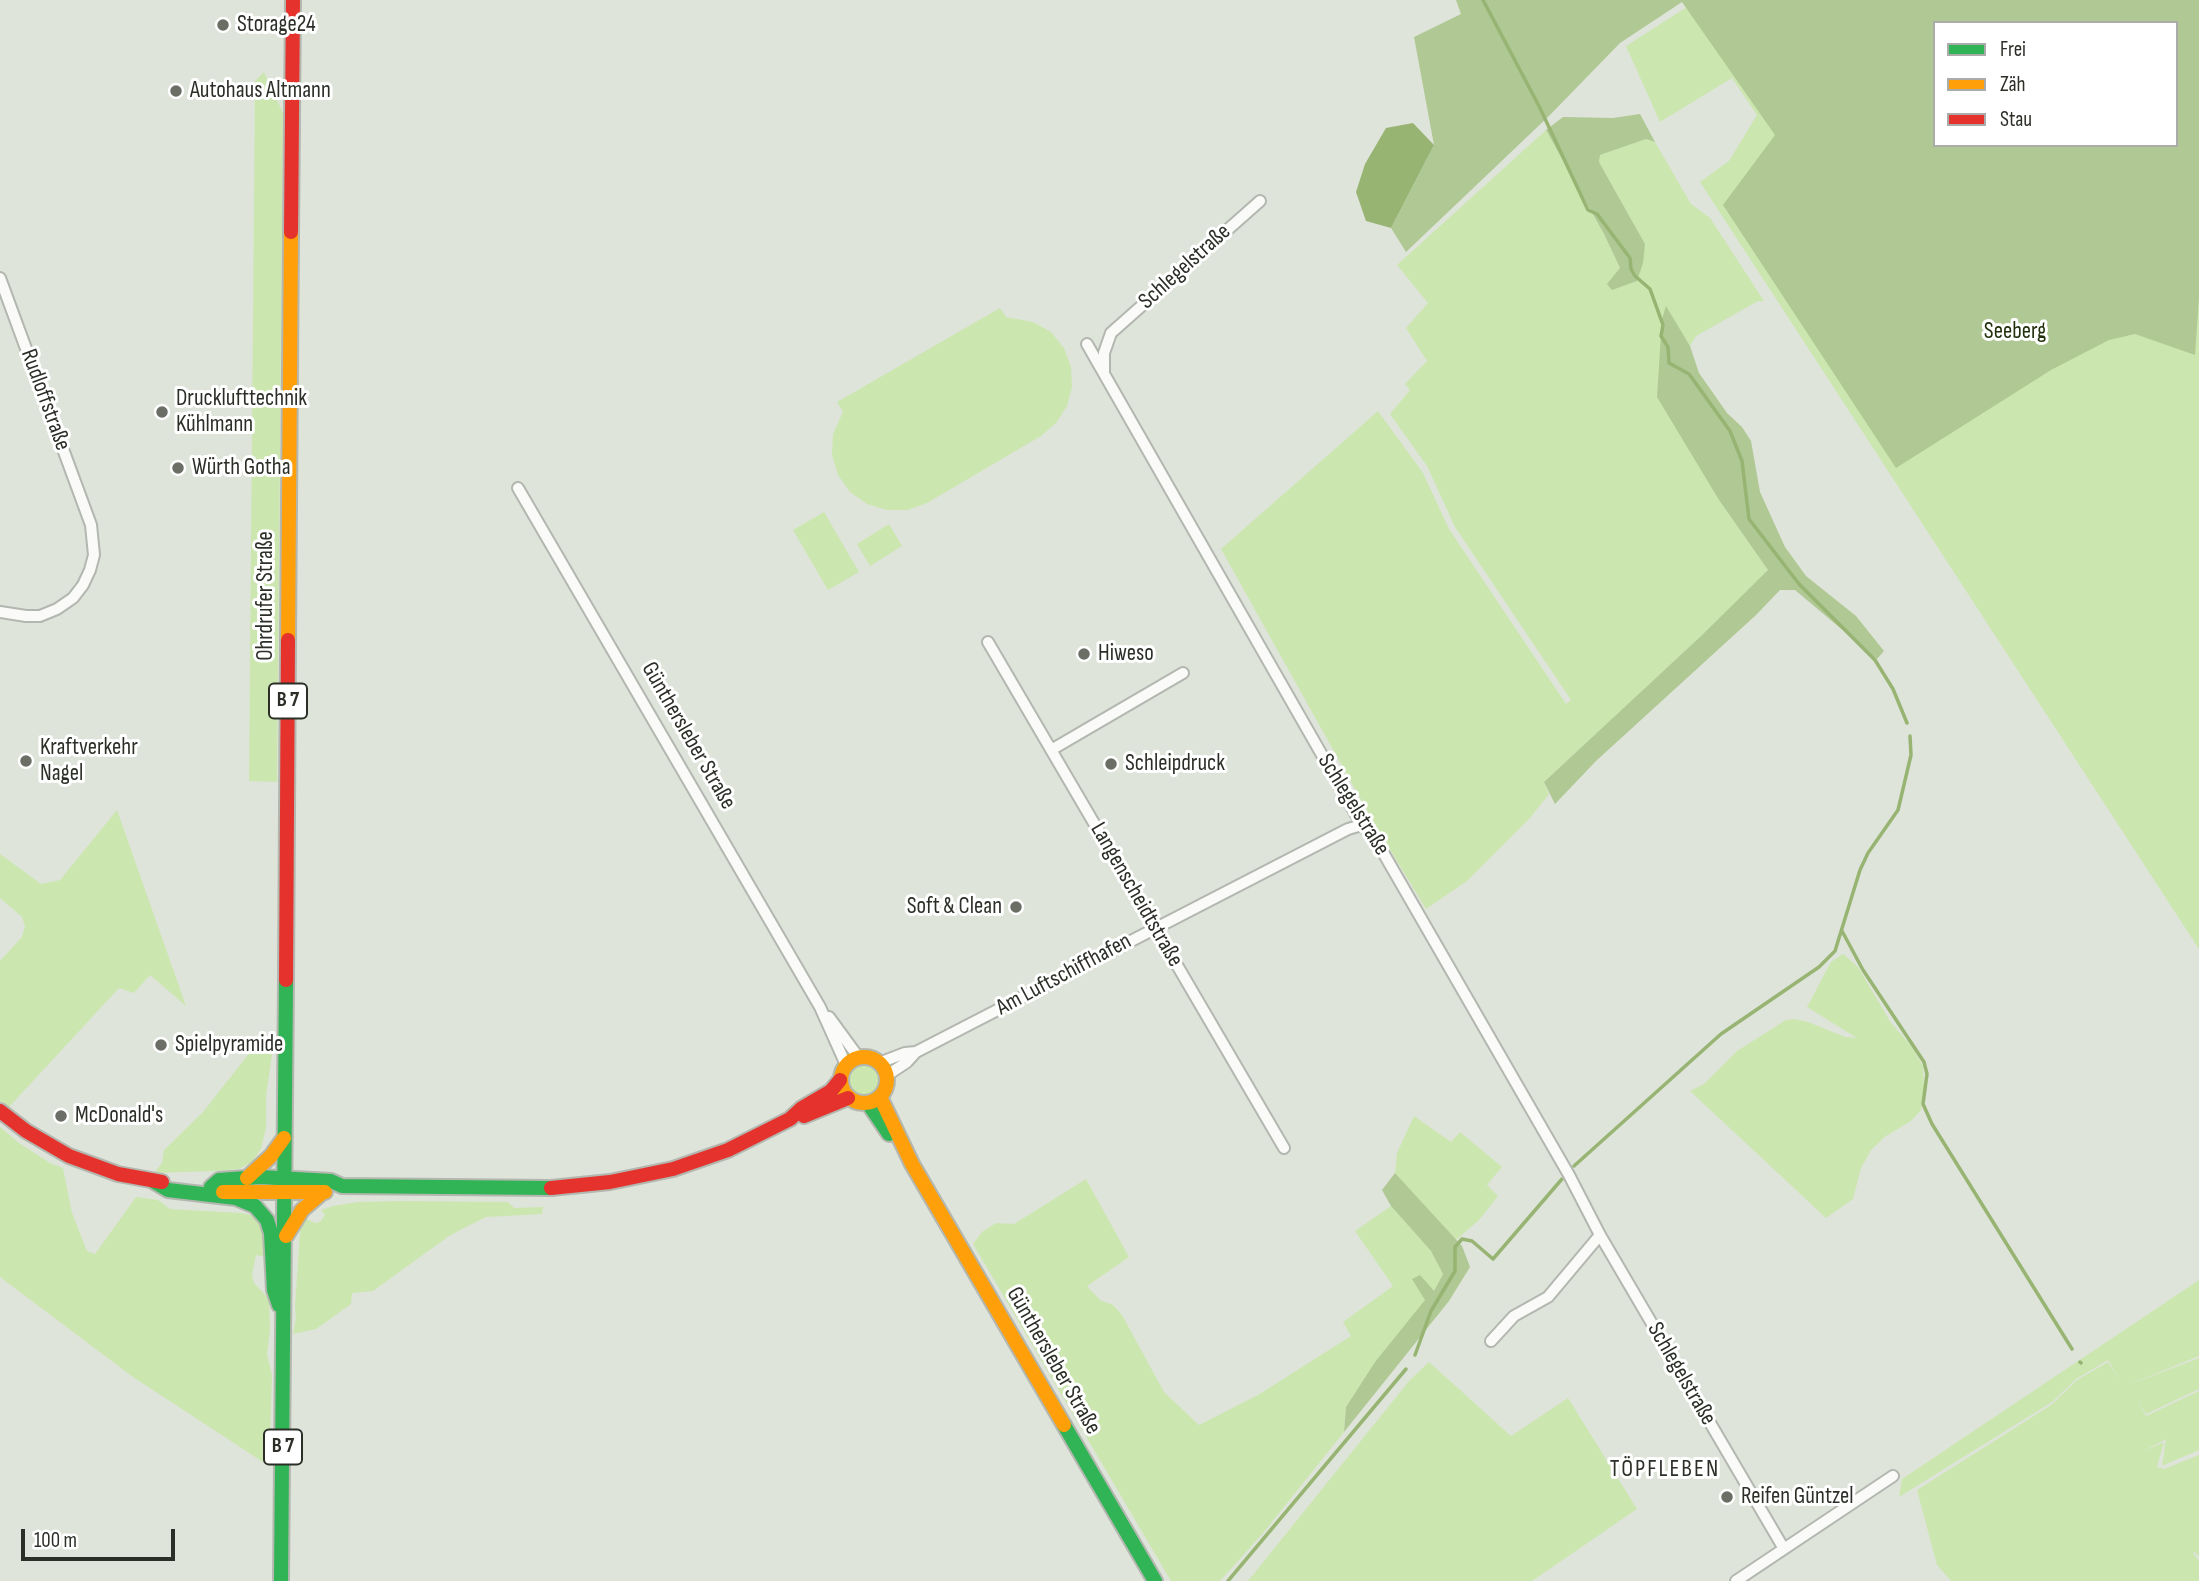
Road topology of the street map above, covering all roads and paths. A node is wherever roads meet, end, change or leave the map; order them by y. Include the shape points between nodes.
1 (293, 0) edge
2 (1260, 201) dead end
3 (0, 278) edge
4 (1087, 344) dead end
5 (1105, 375) junction
6 (518, 488) dead end
7 (0, 612) edge
8 (988, 642) dead end
9 (1183, 673) dead end
10 (1051, 750) junction
11 (1362, 825) junction
12 (1155, 928) junction
13 (852, 1061) junction
14 (883, 1070) junction
15 (841, 1080) junction
16 (848, 1098) junction
17 (874, 1100) junction
18 (0, 1111) edge
19 (790, 1119) junction
20 (284, 1138) junction
21 (1284, 1148) dead end
22 (247, 1178) junction
23 (153, 1181) junction
24 (285, 1185) junction
25 (342, 1186) junction
26 (211, 1187) junction
27 (323, 1192) junction
28 (1600, 1235) junction
29 (286, 1236) junction
30 (284, 1313) junction
31 (1492, 1341) dead end
32 (1893, 1476) dead end
33 (1784, 1549) junction
34 (281, 1581) edge
35 (1156, 1581) edge
36 (1736, 1581) edge

1 - 20 main road, Ohrdrufer Straße / B 7
2 - 5 street, Schlegelstraße via 1111,333 1104,353
3 - 7 street, Rudloffstraße via 93,538 88,578 73,598 51,613
4 - 5 street, Schlegelstraße
5 - 11 street, Schlegelstraße
6 - 13 street, Günthersleber Straße
8 - 10 street, Langenscheidtstraße
9 - 10 street
10 - 12 street, Langenscheidtstraße
11 - 12 street, Am Luftschiffhafen
11 - 28 street, Schlegelstraße via 1373,835
12 - 14 street, Am Luftschiffhafen via 916,1052 907,1062
12 - 21 street, Langenscheidtstraße
13 - 14 main road via 873,1059
13 - 15 main road
14 - 17 main road via 886,1087
15 - 16 main road
15 - 19 main road
16 - 17 main road via 861,1104
16 - 19 main road
17 - 35 main road, Günthersleber Straße
18 - 23 main road via 69,1156
19 - 25 main road via 709,1157 610,1182 548,1188
20 - 22 main road
20 - 24 main road, Ohrdrufer Straße / B 7
22 - 24 main road
22 - 26 main road via 219,1180
23 - 26 main road
23 - 30 main road via 181,1192 236,1198 262,1213 271,1233 274,1290
24 - 25 main road via 331,1181
24 - 26 main road via 220,1192
24 - 27 main road
24 - 29 main road, B 7
25 - 27 main road
27 - 29 main road via 302,1210
28 - 31 street via 1548,1297 1514,1315
28 - 33 street, Schlegelstraße
29 - 30 main road, B 7
30 - 34 main road, B 7
32 - 33 street
33 - 36 street

